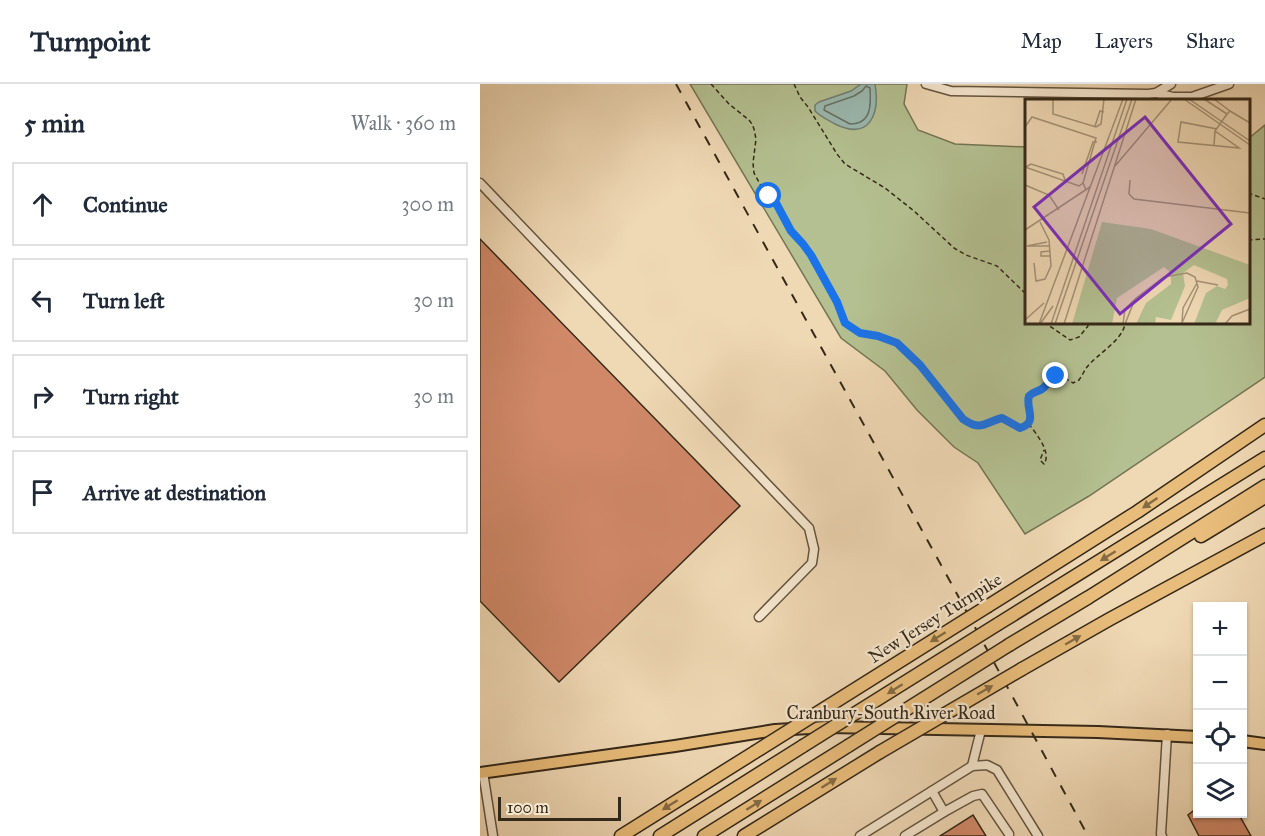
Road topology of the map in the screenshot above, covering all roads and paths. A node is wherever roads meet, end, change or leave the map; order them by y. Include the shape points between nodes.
1 (711, 84) edge
2 (794, 84) edge
3 (926, 84) edge
4 (1171, 84) edge
5 (1229, 84) edge
6 (1156, 93) junction
7 (480, 183) edge
8 (1250, 194) edge
9 (1265, 199) edge
10 (1265, 238) edge
11 (1250, 240) edge
12 (1025, 293) edge
13 (1047, 324) edge
14 (1088, 324) edge
15 (1125, 324) edge
16 (1265, 417) edge
17 (1029, 423) junction
18 (1265, 425) edge
19 (1044, 450) dead end
20 (1265, 452) edge
21 (1265, 458) edge
22 (1199, 471) junction
23 (1265, 486) edge
24 (1265, 497) edge
25 (1193, 503) junction
26 (1265, 535) edge
27 (1265, 541) edge
28 (1220, 560) junction
29 (1089, 597) junction
30 (759, 617) dead end
31 (981, 730) junction
32 (1167, 734) junction
33 (1193, 737) edge
34 (1247, 742) edge
35 (1265, 744) edge
36 (972, 766) junction
37 (482, 772) edge
38 (932, 791) junction
39 (944, 812) junction
40 (1009, 834) dead end
41 (493, 836) edge
42 (621, 836) edge
43 (660, 836) edge
44 (704, 836) edge
45 (744, 836) edge
46 (860, 836) edge
47 (905, 836) edge
48 (1038, 836) edge
49 (1162, 836) edge

1 - 17 path via 752,124 756,139 754,173 811,255 845,323 860,333 897,343 969,423 981,426 1002,418 1020,428
2 - 12 path via 845,164 885,188 954,248 997,266
3 - 6 street via 951,91
4 - 6 street
5 - 6 street via 1192,97 1173,98
7 - 30 street via 809,528 814,549 812,563
8 - 9 path
10 - 11 path
13 - 14 path via 1070,340 1079,338
15 - 17 path via 1120,335 1088,365 1079,380 1073,383 1056,376 1029,396
16 - 22 highway
17 - 19 path
18 - 22 highway, New Jersey Turnpike
20 - 25 highway
21 - 25 highway
22 -> 42 highway, New Jersey Turnpike, bridge
23 - 29 highway
24 - 29 highway via 1169,555
25 -> 43 highway, bridge
26 - 28 highway
27 - 28 highway
45 -> 28 highway, bridge via 1022,669
44 -> 29 highway, bridge
31 - 32 main road, Cranbury-South River Road
31 - 36 street
31 - 37 main road, Cranbury-South River Road via 775,730
32 - 33 main road, Cranbury-South River Road
32 - 49 street
34 - 35 main road
36 - 38 street
36 - 48 street via 987,765 997,771
37 - 41 street
38 - 39 street
38 - 46 street
39 - 40 street via 982,794
39 - 47 street

